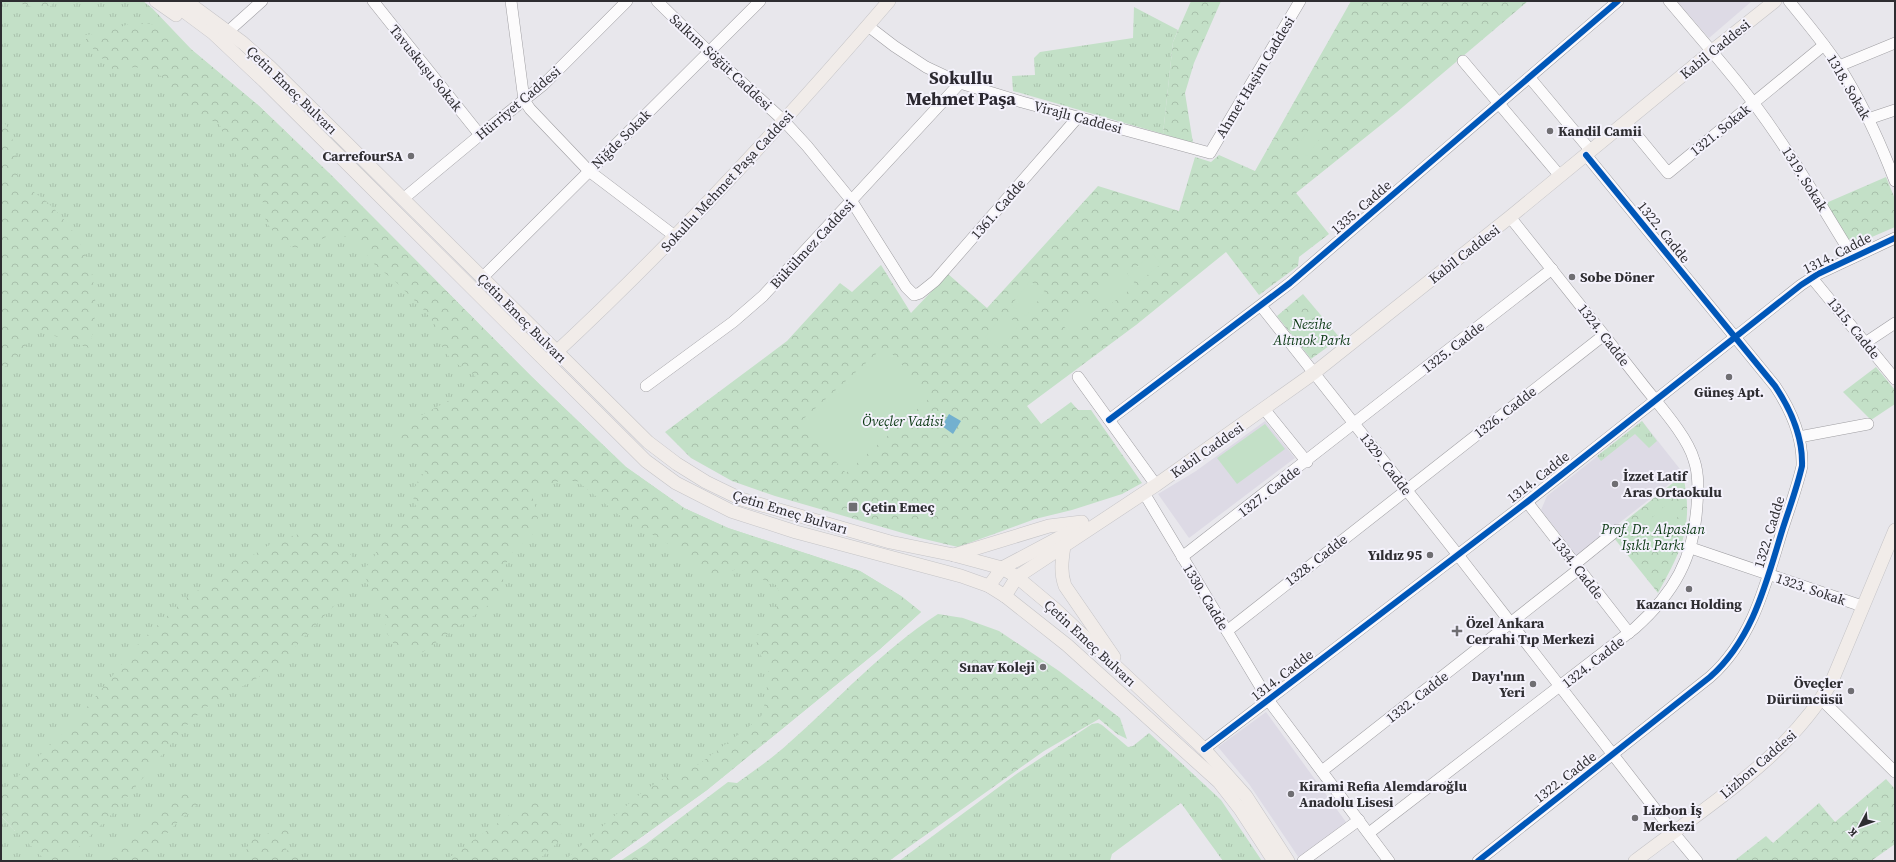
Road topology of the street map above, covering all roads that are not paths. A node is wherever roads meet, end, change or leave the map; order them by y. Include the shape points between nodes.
1 (156, 1) edge
2 (170, 1) edge
3 (186, 1) edge
4 (199, 1) edge
5 (262, 1) edge
6 (373, 1) edge
7 (511, 1) edge
8 (627, 1) edge
9 (657, 1) edge
10 (760, 1) edge
11 (889, 1) edge
12 (1300, 1) edge
13 (1618, 1) edge
14 (1669, 1) edge
15 (1789, 1) edge
16 (1767, 3) edge
17 (868, 26) junction
18 (233, 27) junction
19 (243, 43) junction
20 (1895, 43) edge
21 (1824, 46) junction
22 (1712, 51) junction
23 (709, 52) junction
24 (242, 59) junction
25 (1463, 61) dead end
26 (1839, 66) junction
27 (1530, 78) junction
28 (960, 83) junction
29 (524, 100) junction
30 (1753, 103) junction
31 (1499, 104) junction
32 (1895, 110) edge
33 (1078, 117) junction
34 (1868, 119) junction
35 (784, 121) junction
36 (1626, 122) junction
37 (480, 134) junction
38 (1210, 153) joint
39 (1589, 153) junction
40 (589, 171) junction
41 (1560, 176) junction
42 (1894, 178) edge
43 (403, 199) junction
44 (851, 200) junction
45 (1510, 217) junction
46 (676, 237) junction
47 (1895, 238) edge
48 (1853, 258) junction
49 (1552, 269) junction
50 (482, 278) junction
51 (1812, 278) junction
52 (914, 295) joint
53 (1261, 306) junction
54 (1895, 323) edge
55 (1604, 335) junction
56 (1735, 337) junction
57 (1865, 343) junction
58 (556, 352) junction
59 (546, 362) junction
60 (1314, 373) junction
61 (1078, 377) dead end
62 (1895, 379) edge
63 (646, 386) dead end
64 (1655, 400) junction
65 (1264, 410) junction
66 (1109, 420) junction
67 (1868, 424) dead end
68 (1355, 425) junction
69 (1799, 436) junction
70 (1307, 462) junction
71 (1156, 485) junction
72 (1406, 489) junction
73 (1144, 493) junction
74 (1526, 502) junction
75 (1090, 521) junction
76 (1617, 530) dead end
77 (1895, 530) edge
78 (1064, 546) junction
79 (1691, 548) junction
80 (954, 555) junction
81 (1458, 555) junction
82 (1182, 558) junction
83 (1577, 566) junction
84 (1002, 568) junction
85 (1769, 574) junction
86 (1017, 577) junction
87 (989, 586) junction
88 (1005, 596) junction
89 (1862, 606) junction
90 (1511, 623) junction
91 (1227, 631) junction
92 (1629, 633) junction
93 (1130, 680) junction
94 (1561, 687) junction
95 (1822, 700) junction
96 (1269, 701) junction
97 (1204, 749) junction
98 (1613, 755) junction
99 (1894, 769) edge
100 (1322, 772) junction
101 (1359, 820) junction
102 (1673, 832) junction
103 (1369, 833) junction
104 (1274, 861) edge
105 (1288, 861) edge
106 (1303, 861) edge
107 (1389, 861) edge
108 (1478, 861) edge
109 (1635, 861) edge
110 (1697, 861) edge

1 - 24 main road, Çetin Emeç Bulvarı
2 - 24 main road, Çetin Emeç Bulvarı via 213,33
3 - 19 main road, Çetin Emeç Bulvarı
4 - 18 main road, Çetin Emeç Bulvarı
5 - 18 street
6 - 37 street, Tavuskuşu Sokak
7 - 29 street
8 - 29 street, Hürriyet Caddesi via 543,85
9 - 23 street, Salkım Söğüt Caddesi
10 - 23 street, Niğde Sokak
11 - 17 main road, Sokullu Mehmet Paşa Caddesi
12 - 38 street, Ahmet Haşim Caddesi
13 - 27 street, 1335. Cadde
14 - 22 street, 1319. Sokak
15 - 21 street, 1318. Sokak
16 - 22 main road, Kabil Caddesi
17 - 28 street, Virajlı Caddesi via 926,67
17 - 35 main road, Sokullu Mehmet Paşa Caddesi
18 - 19 main road, Çetin Emeç Bulvarı
19 - 43 main road, Çetin Emeç Bulvarı
20 - 26 street
21 - 26 street, 1318. Sokak
21 - 30 street, 1321. Sokak
22 - 30 street, 1319. Sokak
22 - 36 main road, Kabil Caddesi
23 - 35 street, Salkım Söğüt Caddesi
23 - 40 street, Niğde Sokak
24 - 59 main road, Çetin Emeç Bulvarı
25 - 31 street
26 - 34 street, 1318. Sokak
27 - 31 street, 1335. Cadde
27 - 39 street, 1322. Cadde
28 - 33 street, Virajlı Caddesi
28 - 44 street, Bükülmez Caddesi
29 - 37 street, Hürriyet Caddesi
29 - 40 street
30 - 36 street, 1321. Sokak via 1668,173
30 - 48 street, 1319. Sokak via 1796,165
31 - 41 street
31 - 53 street, 1335. Cadde
32 - 34 street
33 - 38 street, Virajlı Caddesi
33 - 52 street, 1361. Cadde via 935,281
34 - 42 street, 1318. Sokak
35 - 44 street, Salkım Söğüt Caddesi
35 - 46 main road, Sokullu Mehmet Paşa Caddesi
36 - 39 main road, Kabil Caddesi
37 - 43 street, Hürriyet Caddesi
39 - 41 main road, Kabil Caddesi
39 - 56 street, 1322. Cadde
40 - 46 street
40 - 50 street, Niğde Sokak
41 - 45 main road, Kabil Caddesi
43 - 50 main road, Çetin Emeç Bulvarı
44 - 52 street, Salkım Söğüt Caddesi via 906,287
44 - 63 street, Bükülmez Caddesi via 753,306
45 - 49 street, 1324. Cadde
45 - 60 main road, Kabil Caddesi
46 - 58 main road, Sokullu Mehmet Paşa Caddesi
47 - 48 street, 1314. Cadde
48 - 51 street, 1314. Cadde
49 - 55 street, 1324. Cadde
49 - 68 street, 1325. Cadde
50 - 58 main road, Çetin Emeç Bulvarı
51 - 56 street, 1314. Cadde
51 - 57 street, 1315. Cadde
53 - 60 street, 1329. Cadde
53 - 66 street, 1335. Cadde
54 - 57 street
55 - 64 street, 1324. Cadde
55 - 72 street, 1326. Cadde
56 - 64 street, 1314. Cadde
56 - 69 street, 1322. Cadde via 1779,392
57 - 62 street, 1315. Cadde
58 - 59 main road, Sokullu Mehmet Paşa Caddesi
58 - 80 main road, Çetin Emeç Bulvarı via 648,442 706,482 741,499 795,516 890,542
59 - 87 main road, Çetin Emeç Bulvarı via 646,461 676,483 703,498 762,522 961,576
60 - 65 main road, Kabil Caddesi
60 - 68 street, 1329. Cadde
61 - 66 street
64 - 74 street, 1314. Cadde
64 - 79 street, 1324. Cadde via 1685,441 1695,461 1698,488
65 - 70 street
65 - 71 main road, Kabil Caddesi
66 - 71 street
67 - 69 street
68 - 70 street, 1327. Cadde
68 - 72 street, 1329. Cadde
69 - 85 street, 1322. Cadde via 1802,453 1801,471
70 - 82 street, 1327. Cadde
71 - 73 main road, Kabil Caddesi
72 - 81 street, 1329. Cadde
72 - 91 street, 1328. Cadde
73 - 75 main road, Kabil Caddesi
73 - 78 main road, Kabil Caddesi
73 - 82 street, 1330. Cadde
74 - 81 street, 1314. Cadde
74 - 83 street, 1334. Cadde
75 - 80 main road via 1049,526
75 - 84 main road, Kabil Caddesi
76 - 83 street, 1332. Cadde
77 - 89 main road, Lizbon Caddesi
78 - 86 main road, Kabil Caddesi
78 - 93 main road via 1061,563 1065,586
79 - 85 street, 1323. Sokak
79 - 92 street, 1324. Cadde via 1681,571 1664,598
80 - 84 main road, Çetin Emeç Bulvarı
81 - 90 street, 1329. Cadde
81 - 96 street, 1314. Cadde
82 - 91 street, 1330. Cadde
83 - 90 street, 1332. Cadde
83 - 92 street, 1334. Cadde
84 - 86 main road, Çetin Emeç Bulvarı
84 - 87 main road
85 - 89 street, 1323. Sokak
85 - 98 street, 1322. Cadde via 1749,626 1725,662
86 - 88 main road
86 - 93 main road, Çetin Emeç Bulvarı via 1054,608
87 - 88 main road, Çetin Emeç Bulvarı
88 - 104 main road, Çetin Emeç Bulvarı via 1067,645 1219,782
89 - 95 main road, Lizbon Caddesi
90 - 94 street, 1329. Cadde
90 - 100 street, 1332. Cadde
91 - 96 street, 1330. Cadde
92 - 94 street, 1324. Cadde
93 - 97 main road, Çetin Emeç Bulvarı
94 - 98 street, 1329. Cadde
94 - 103 street, 1324. Cadde
95 - 99 street
95 - 102 main road, Lizbon Caddesi via 1773,754 1734,787
96 - 97 street, 1314. Cadde
96 - 100 street, 1330. Cadde
97 - 105 main road, Çetin Emeç Bulvarı via 1246,796
98 - 102 street, 1329. Cadde
98 - 108 street, 1322. Cadde
100 - 101 street, 1330. Cadde
101 - 103 street, 1330. Cadde
101 - 106 street
102 - 109 main road, Lizbon Caddesi
102 - 110 street, 1329. Cadde
103 - 107 street, 1330. Cadde

